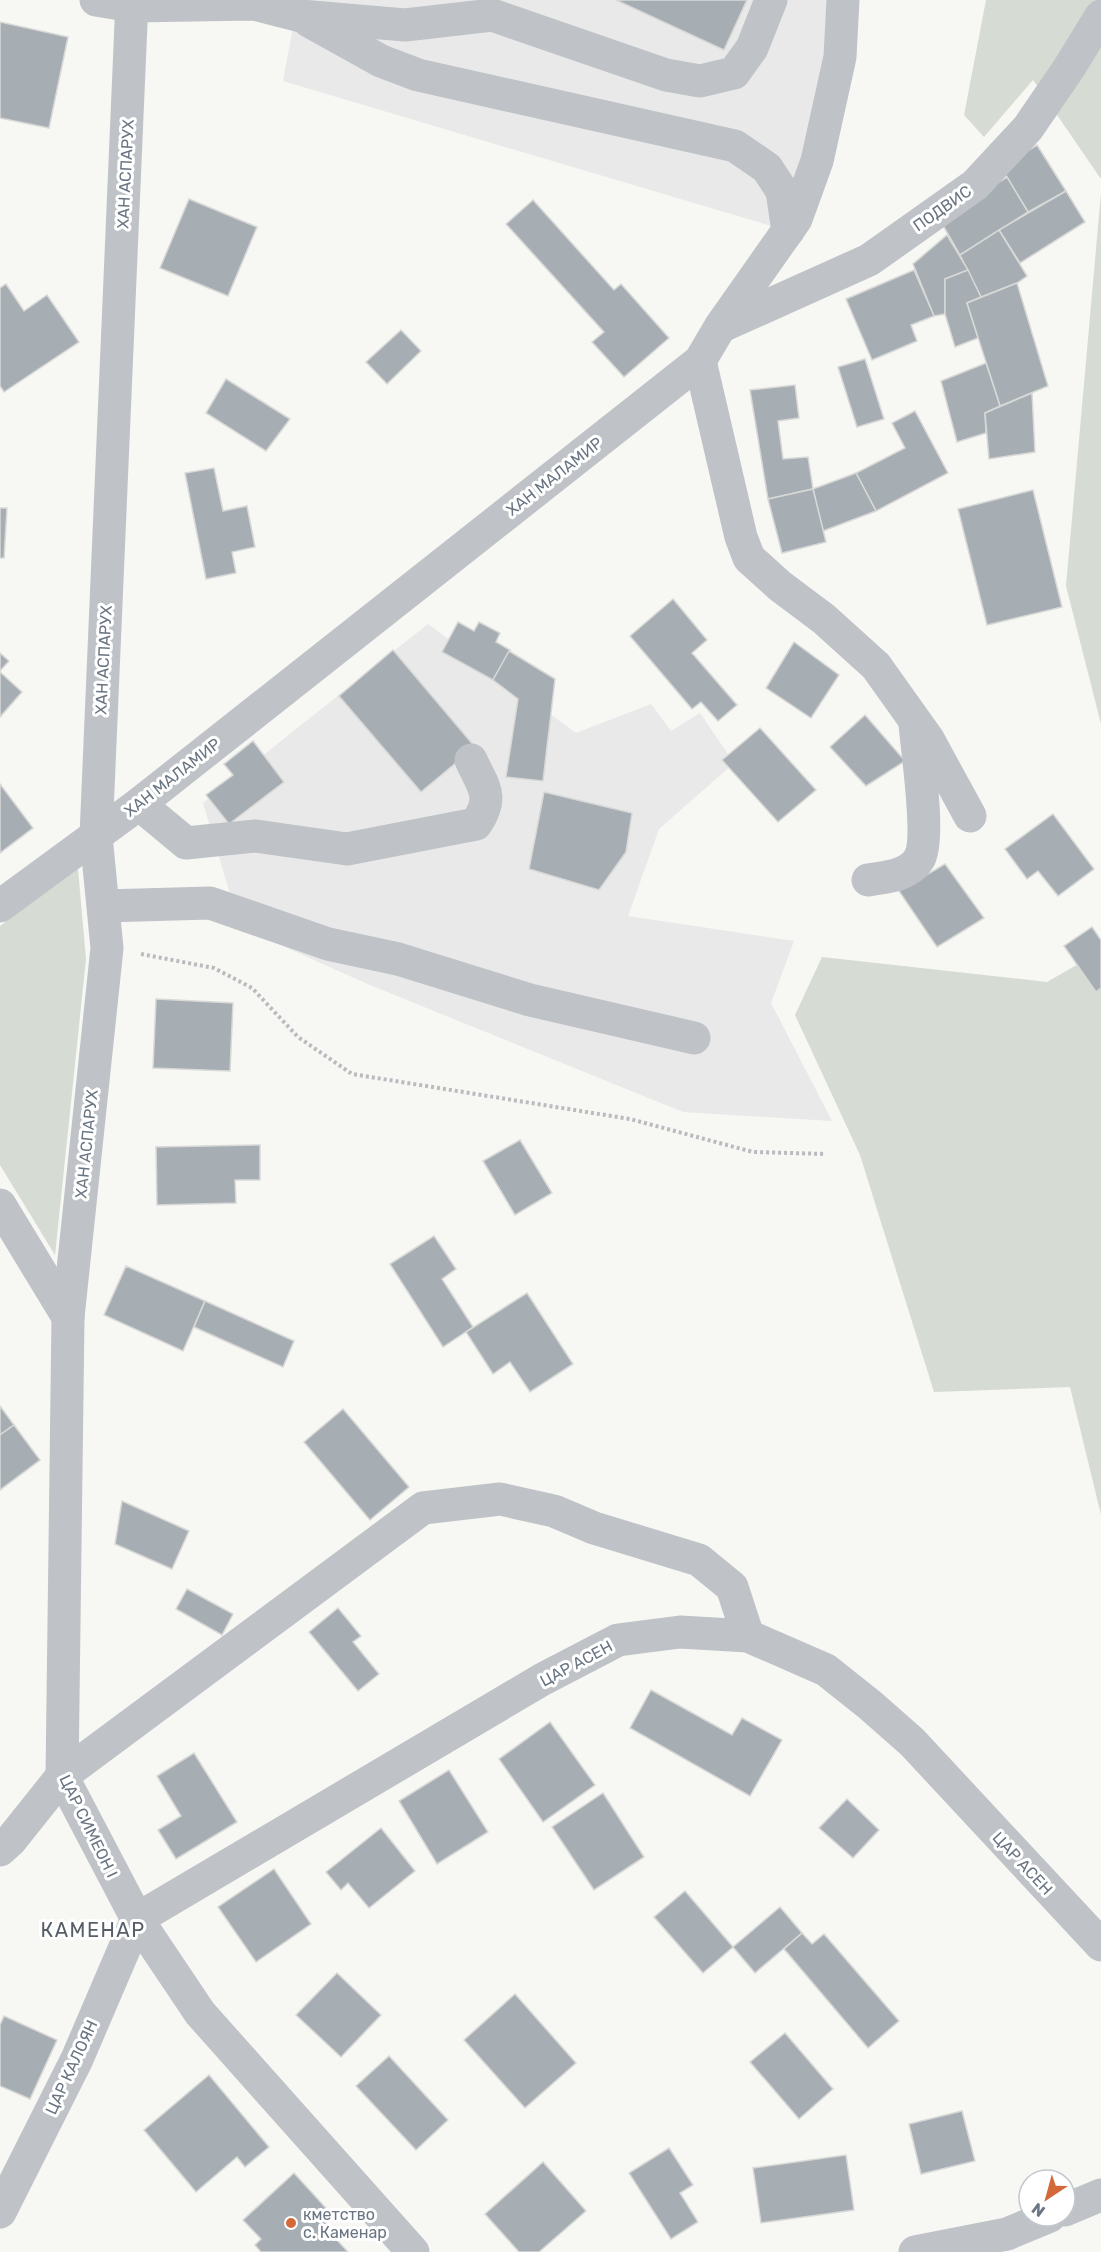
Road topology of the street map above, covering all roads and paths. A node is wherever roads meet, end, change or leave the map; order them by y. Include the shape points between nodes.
1 (96, 0) edge
2 (434, 0) edge
3 (771, 0) edge
4 (843, 0) edge
5 (132, 3) edge
6 (302, 16) junction
7 (1101, 16) edge
8 (405, 25) junction
9 (788, 231) junction
10 (720, 327) junction
11 (700, 361) junction
12 (915, 720) junction
13 (471, 760) dead end
14 (139, 804) junction
15 (970, 816) dead end
16 (96, 836) junction
17 (868, 880) dead end
18 (0, 906) edge
19 (104, 906) junction
20 (107, 948) junction
21 (694, 1038) dead end
22 (826, 1154) dead end
23 (0, 1205) edge
24 (68, 1317) junction
25 (748, 1636) junction
26 (62, 1776) junction
27 (0, 1850) edge
28 (136, 1919) junction
29 (1101, 1945) edge
30 (1101, 2195) edge
31 (1077, 2205) edge
32 (0, 2212) edge
33 (1032, 2228) edge
34 (1010, 2243) edge
35 (413, 2252) edge
36 (915, 2252) edge

1 - 5 street
2 - 8 street
3 - 8 street via 752,48 734,73 700,81 666,75 492,15
4 - 9 street, ХАН МАЛАМИР via 840,57 817,161
5 - 6 street via 254,4
5 - 16 street, ХАН АСПАРУХ
6 - 8 street
6 - 9 street via 381,61 418,75 735,146 767,168 782,191
7 - 10 street, ПОДВИС via 1029,128 975,185 868,260
9 - 10 street, ХАН МАЛАМИР
10 - 11 street, ХАН МАЛАМИР
11 - 12 street via 749,558 876,666
11 - 14 street, ХАН МАЛАМИР
12 - 15 street
12 - 17 street via 924,840 919,859 905,872
13 - 14 street via 487,796 486,809 476,824 348,849 256,836 186,843
14 - 16 street, ХАН МАЛАМИР
16 - 18 street, ХАН МАЛАМИР
16 - 19 street, ХАН АСПАРУХ
19 - 20 street, ХАН АСПАРУХ
19 - 21 street via 210,903 328,944 398,958 530,1000
20 - 22 path via 214,968 252,988 298,1037 352,1074 630,1119 753,1152
20 - 24 street, ХАН АСПАРУХ
23 - 24 street
24 - 26 street, ЦАР СИМЕОН I
25 - 26 street via 732,1587 699,1560 594,1528 555,1510 500,1499 423,1508
25 - 28 street, ЦАР АСЕН via 680,1632 618,1640 543,1679
25 - 29 street, ЦАР АСЕН via 826,1670 870,1705 912,1742
26 - 27 street
26 - 28 street, ЦАР СИМЕОН I
28 - 32 street, ЦАР КАЛОЯН via 77,2059
28 - 35 street, ЦАР СИМЕОН I via 200,2013
30 - 31 street
33 - 34 street
34 - 36 street

